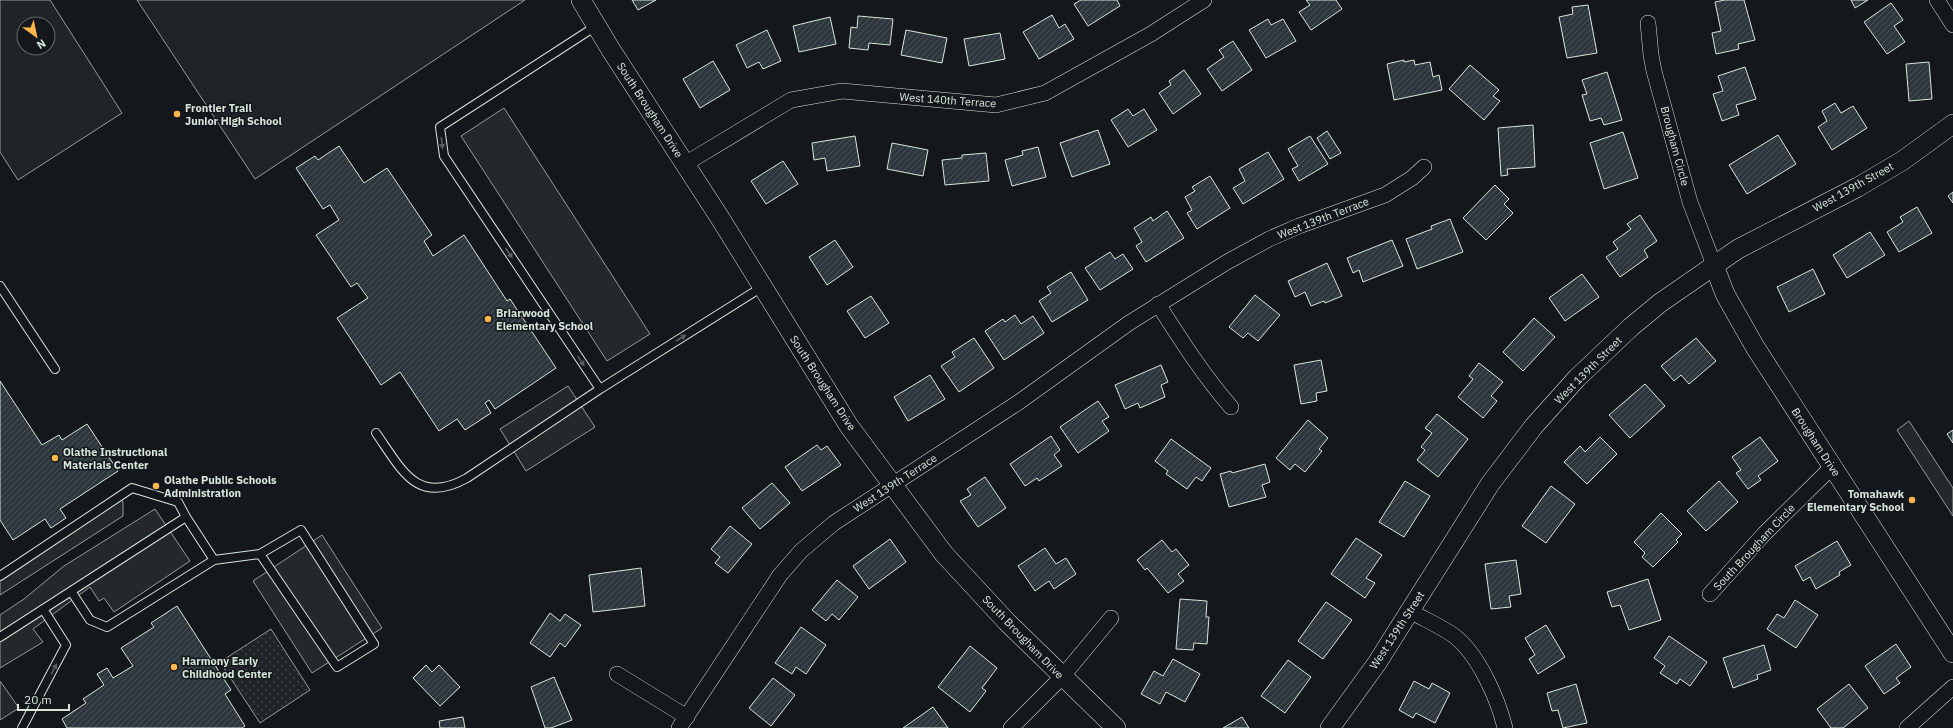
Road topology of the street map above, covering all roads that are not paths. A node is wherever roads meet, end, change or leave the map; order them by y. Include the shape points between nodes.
1 (581, 0) edge
2 (1204, 0) edge
3 (1937, 0) edge
4 (1648, 23) dead end
5 (1953, 25) edge
6 (596, 26) junction
7 (1953, 124) edge
8 (685, 164) junction
9 (1424, 167) dead end
10 (1714, 265) junction
11 (0, 286) edge
12 (762, 287) junction
13 (1158, 304) junction
14 (55, 369) dead end
15 (600, 389) junction
16 (1232, 408) dead end
17 (376, 433) dead end
18 (1832, 467) junction
19 (893, 484) junction
20 (186, 517) junction
21 (260, 554) junction
22 (214, 560) junction
23 (0, 576) edge
24 (70, 592) junction
25 (1710, 594) dead end
26 (43, 609) junction
27 (1410, 612) junction
28 (1110, 618) dead end
29 (0, 637) edge
30 (1953, 653) edge
31 (617, 674) dead end
32 (1062, 677) junction
33 (1953, 687) edge
34 (683, 723) edge
35 (22, 728) edge
36 (1011, 728) edge
37 (1116, 728) edge
38 (1330, 728) edge
39 (1505, 728) edge
40 (1907, 728) edge

1 - 6 street, South Brougham Drive
2 - 8 street, West 140th Terrace via 1151,34 1045,93 996,105 842,91 791,100
3 - 5 street
4 - 10 street, Brougham Circle via 1656,78 1690,202
6 - 8 street, South Brougham Drive
6 -> 15 lane via 440,127 444,156
7 - 10 street, West 139th Street via 1858,187 1738,249
8 - 12 street, South Brougham Drive
9 - 13 street, West 139th Terrace via 1385,195 1269,239
10 - 18 street, Brougham Drive via 1725,294 1755,347
10 - 27 street, West 139th Street via 1631,327 1577,378 1534,426 1478,502
11 - 14 lane
15 -> 12 lane
12 - 19 street, South Brougham Drive via 849,426
13 - 16 street via 1194,360
13 - 19 street, West 139th Terrace via 1019,402
15 - 17 lane via 468,478 440,489 422,486 406,476
18 - 25 street, South Brougham Circle via 1764,534
18 - 30 street, Brougham Drive
19 - 32 street, South Brougham Drive via 944,554
19 - 34 street, West 139th Terrace via 817,536 785,569
20 - 22 lane
20 - 23 lane via 178,502 132,488
20 - 24 lane
21 - 21 lane via 337,668 374,644 301,530
21 - 22 lane
22 - 24 lane via 108,626 90,620
24 - 26 lane
26 - 29 lane
35 -> 26 lane via 66,645
27 - 38 street, West 139th Street
27 - 39 street via 1453,636 1468,652 1500,709
28 - 32 street
31 - 34 street, West 139th Terrace
32 - 36 street
32 - 37 street, South Brougham Drive
33 - 40 street

